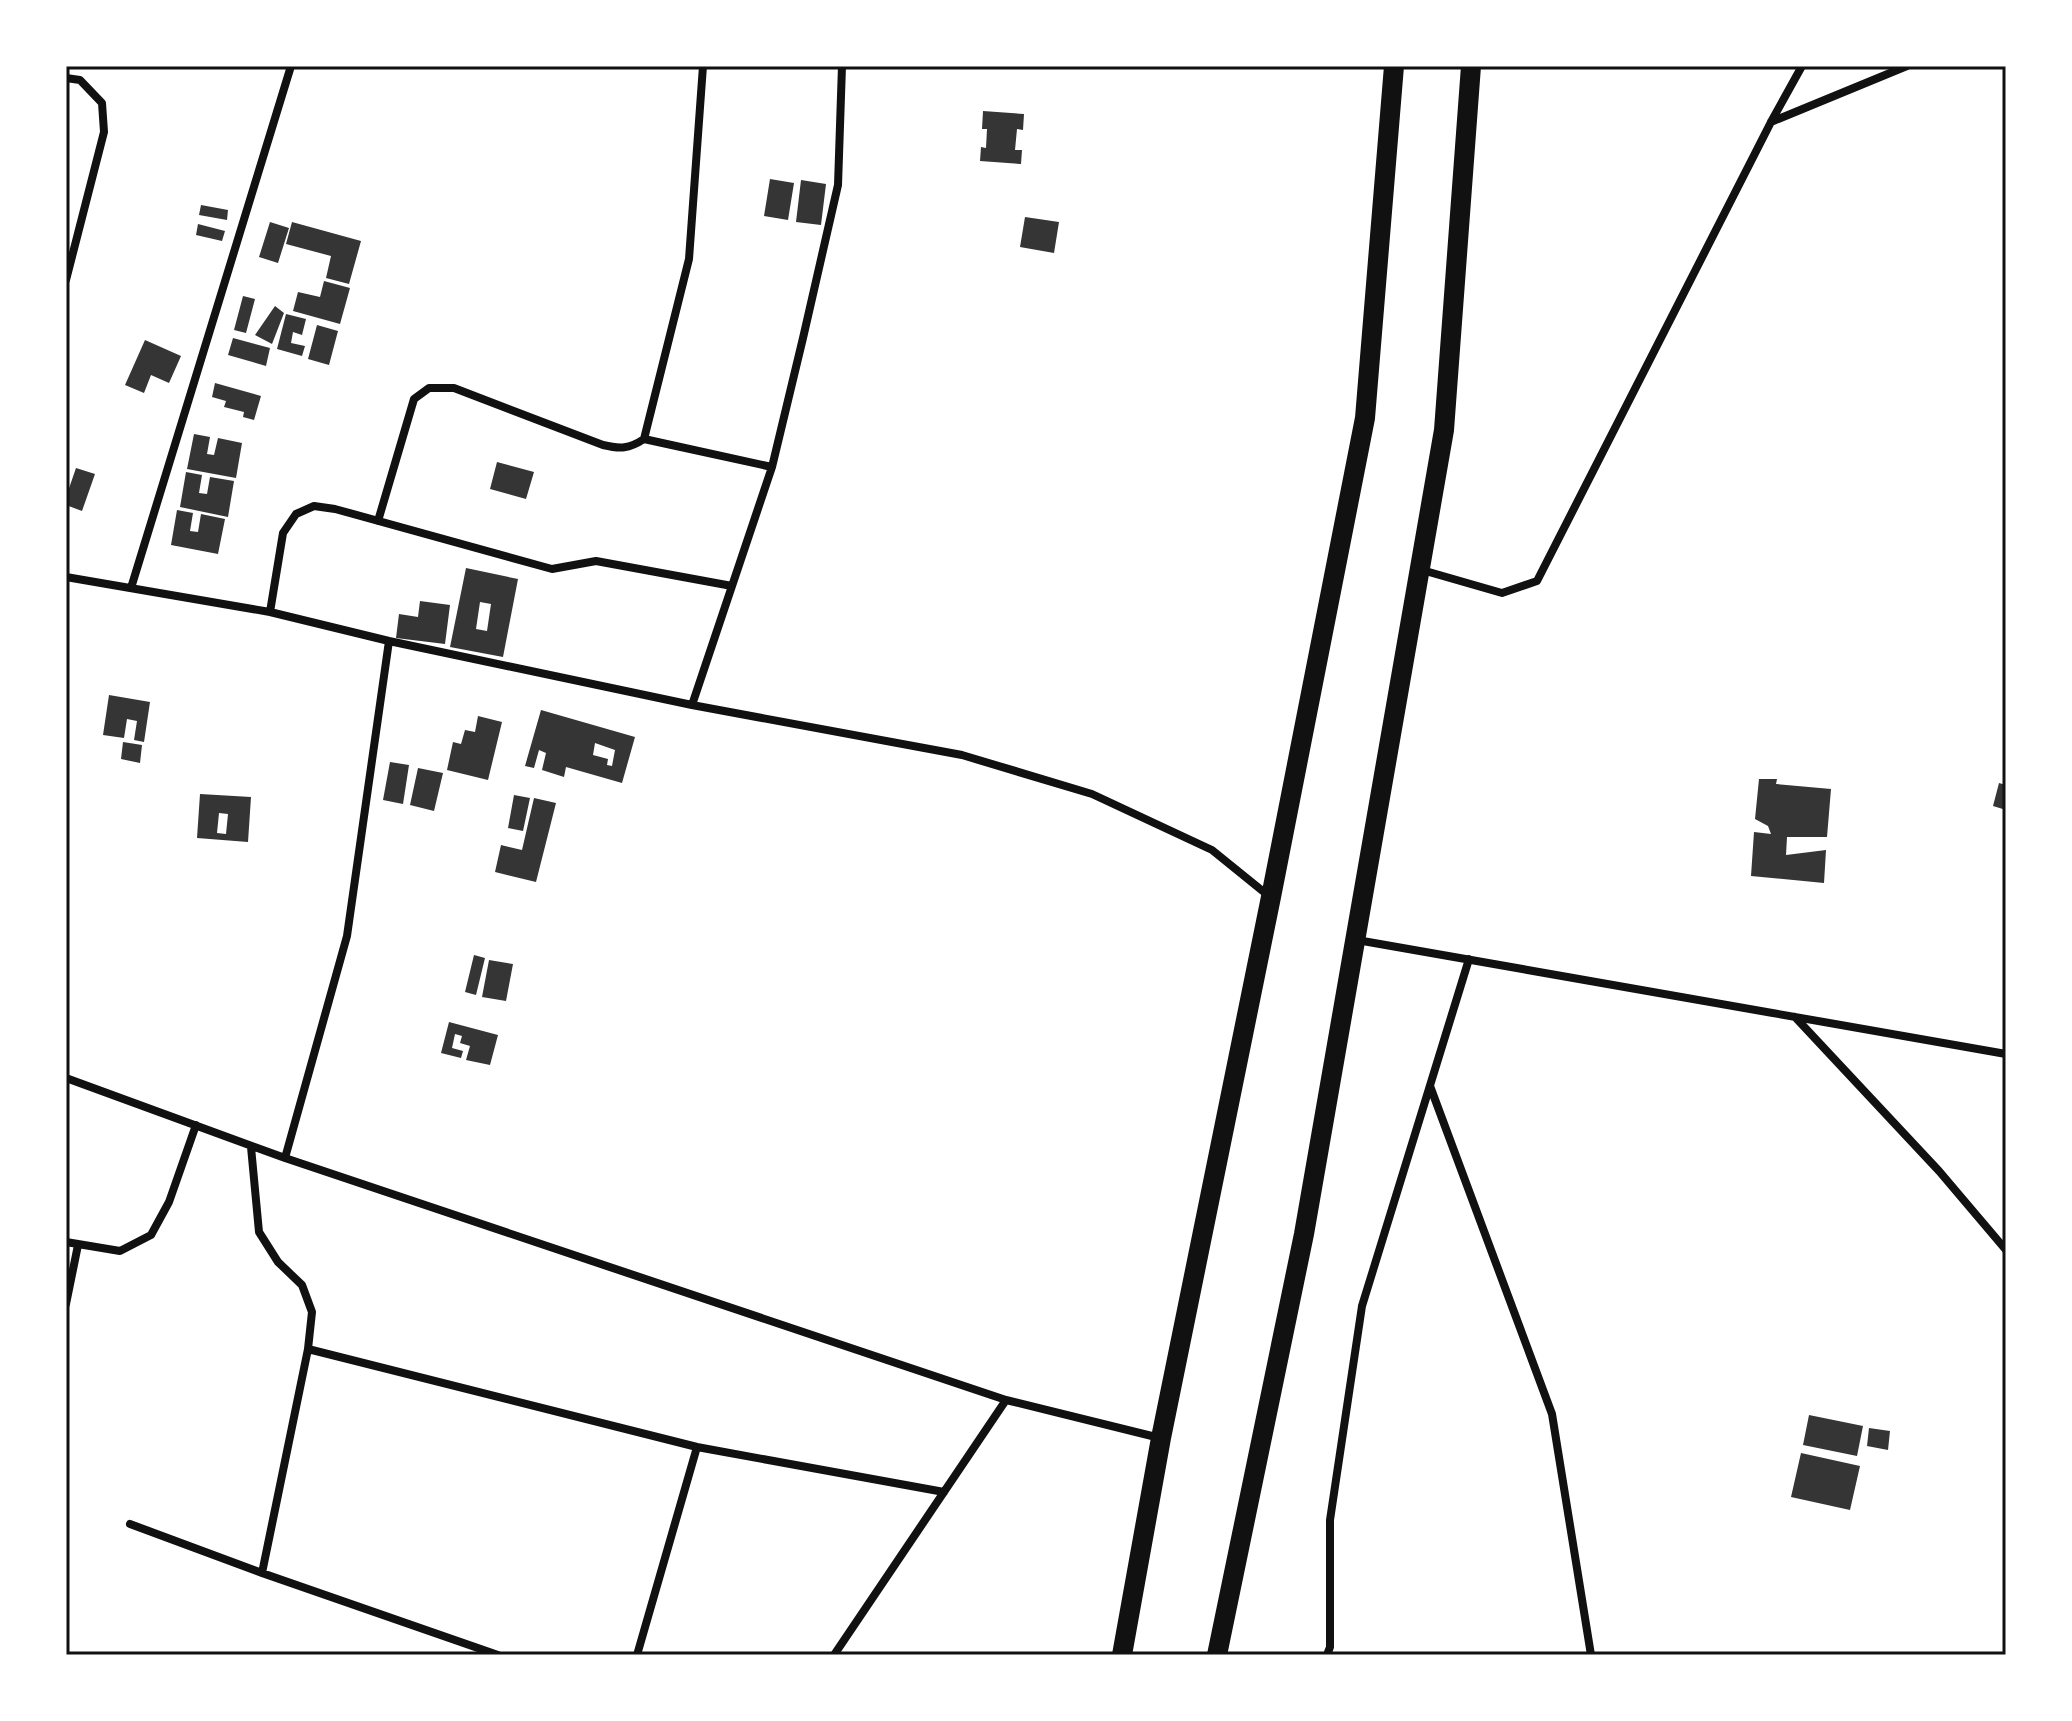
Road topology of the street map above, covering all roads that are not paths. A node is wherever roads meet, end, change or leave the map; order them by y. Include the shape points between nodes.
1 (291, 66) edge
2 (703, 66) edge
3 (842, 66) edge
4 (1394, 66) edge
5 (1471, 66) edge
6 (1802, 66) edge
7 (1907, 66) edge
8 (66, 78) edge
9 (1771, 122) junction
10 (66, 280) edge
11 (644, 439) junction
12 (772, 467) junction
13 (378, 521) junction
14 (1420, 569) junction
15 (66, 577) edge
16 (732, 586) junction
17 (131, 588) junction
18 (270, 612) junction
19 (389, 641) junction
20 (692, 705) junction
21 (1271, 897) junction
22 (1355, 939) junction
23 (1469, 959) junction
24 (1795, 1017) junction
25 (2006, 1054) edge
26 (66, 1078) edge
27 (1430, 1086) junction
28 (196, 1125) junction
29 (251, 1147) junction
30 (285, 1158) junction
31 (66, 1242) edge
32 (78, 1245) junction
33 (2006, 1250) edge
34 (66, 1304) edge
35 (308, 1349) junction
36 (1006, 1400) junction
37 (1161, 1438) junction
38 (697, 1447) junction
39 (944, 1492) junction
40 (130, 1524) dead end
41 (262, 1573) junction
42 (498, 1655) edge
43 (637, 1655) edge
44 (834, 1655) edge
45 (1122, 1655) edge
46 (1217, 1655) edge
47 (1327, 1655) edge
48 (1591, 1655) edge

1 - 17 street
2 - 11 street via 689,259
3 - 12 street via 838,185
4 - 21 main road via 1365,418
5 - 14 main road via 1444,430
6 - 9 street
7 - 9 street
8 - 10 street via 80,80 102,103 104,132
9 - 14 street via 1537,581 1502,593
11 - 12 street
11 - 13 street via 632,447 611,447 454,388 429,388 414,399
12 - 16 street
13 - 16 street via 552,569 596,561
13 - 18 street via 314,506 296,514 283,533
14 - 22 main road
15 - 17 street
16 - 20 street
17 - 18 street
18 - 19 street
19 - 20 street
19 - 30 street via 347,936
20 - 21 street via 962,755 1092,794 1212,850
21 - 37 main road
22 - 23 street
22 - 46 main road via 1304,1234
23 - 24 street
23 - 27 street
24 - 25 street
24 - 33 street
26 - 28 street
27 - 47 street via 1362,1306 1330,1520
27 - 48 street via 1552,1414
28 - 29 street
28 - 32 street via 169,1202 151,1235 120,1251
29 - 30 street
29 - 35 street via 259,1232 278,1262 302,1285 312,1312
30 - 36 street
31 - 32 street
32 - 34 street
35 - 38 street
35 - 41 street
36 - 37 street
36 - 39 street
37 - 45 main road
38 - 39 street
38 - 43 street
39 - 44 street
40 - 41 street
41 - 42 street

